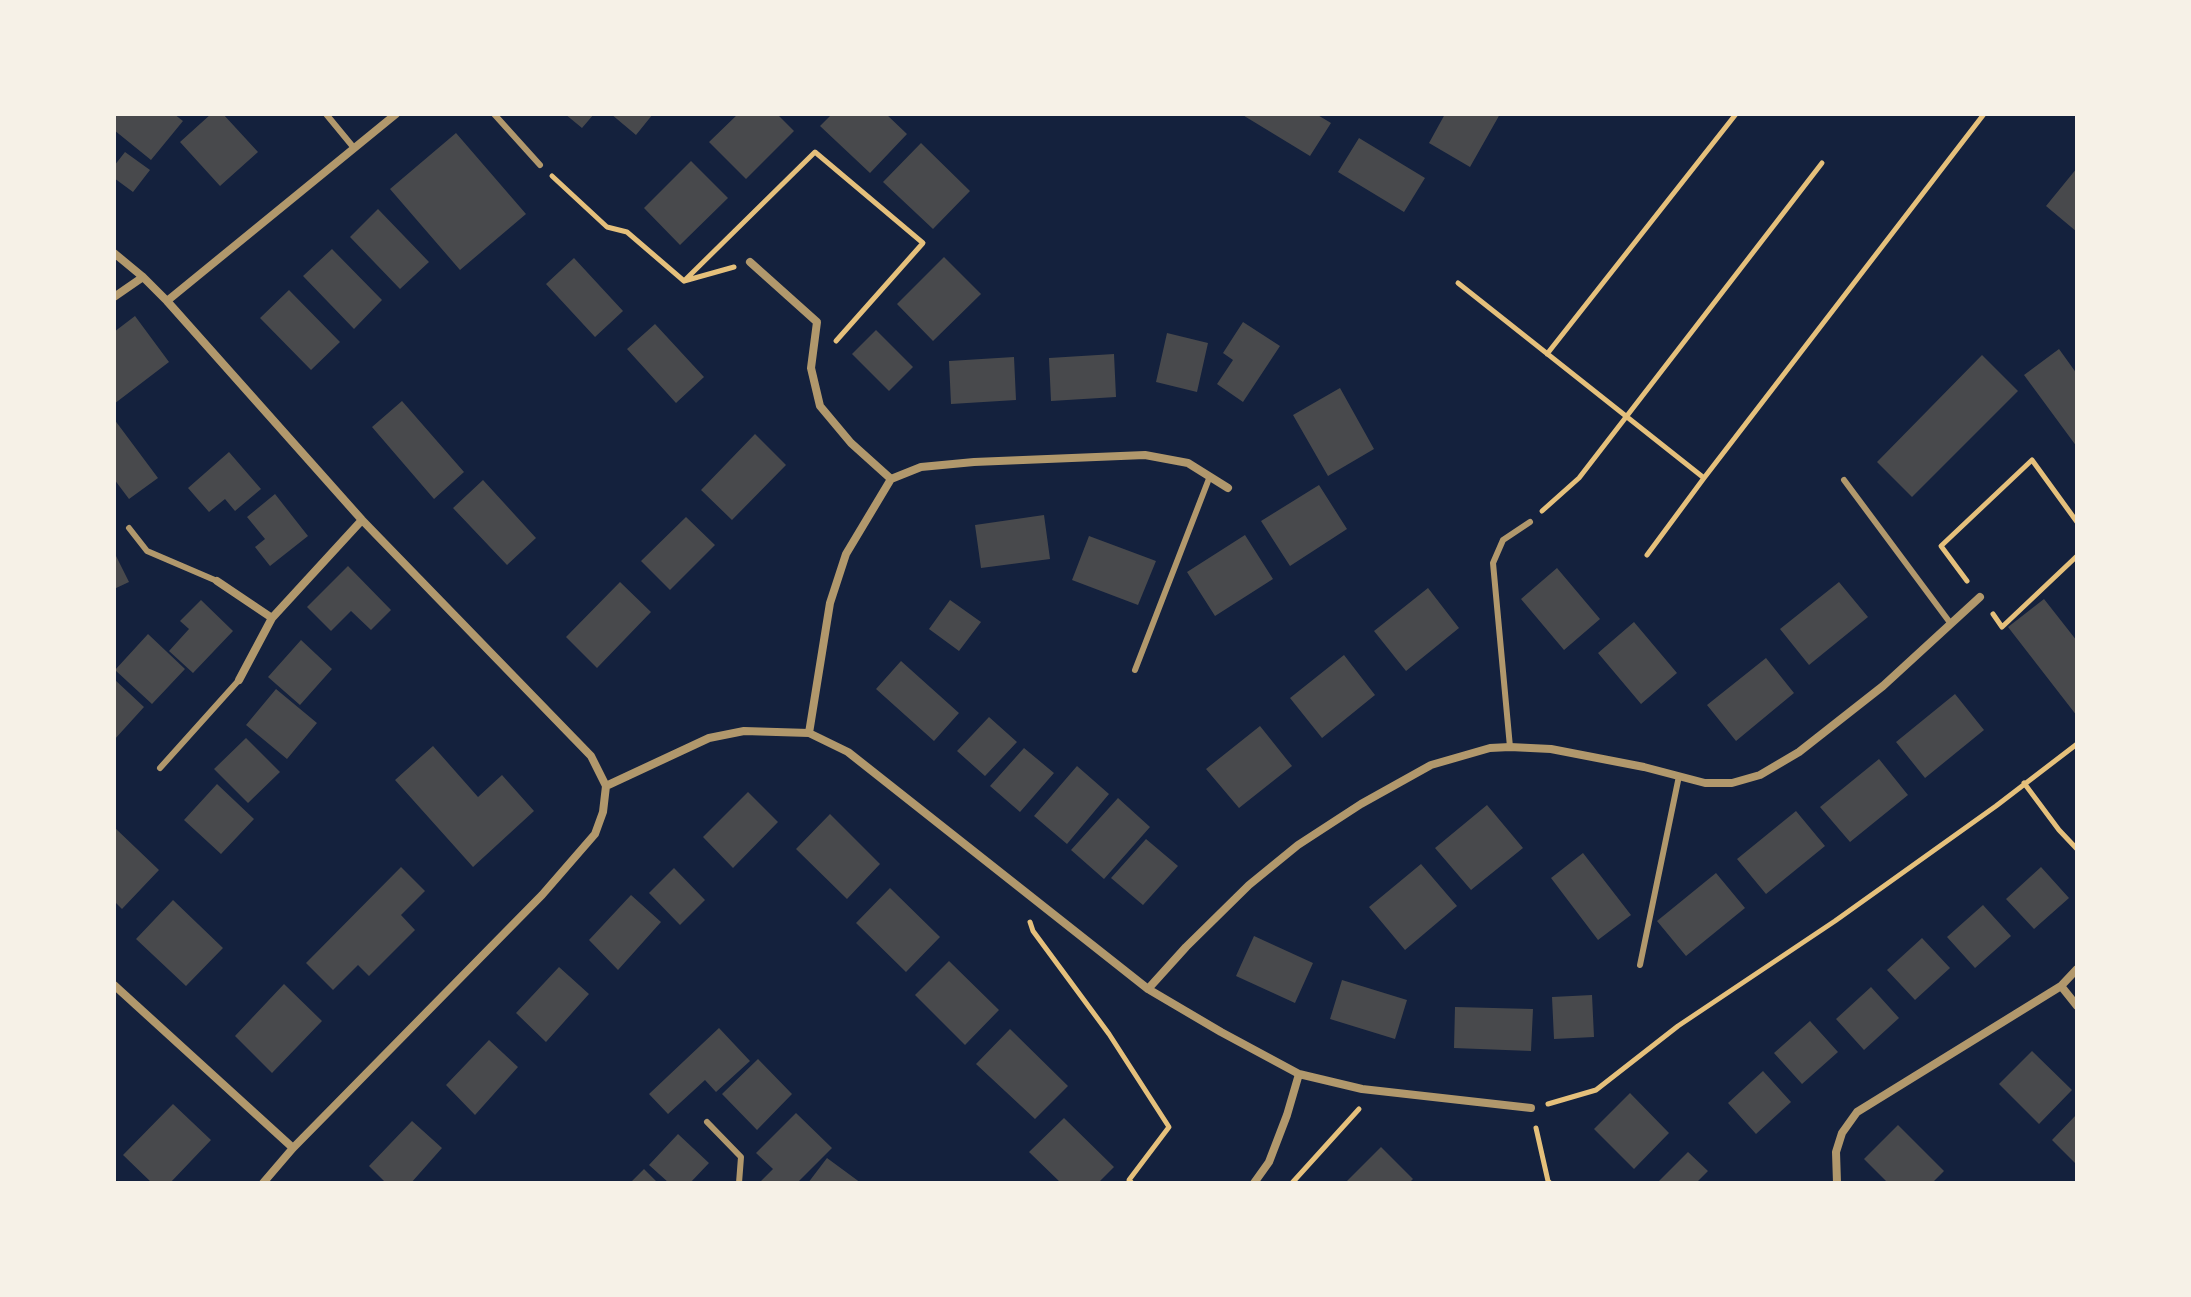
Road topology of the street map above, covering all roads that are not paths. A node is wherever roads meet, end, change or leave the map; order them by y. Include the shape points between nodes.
1 (326, 114) edge
2 (396, 114) edge
3 (494, 114) edge
4 (354, 148) junction
5 (540, 165) road end
6 (114, 253) edge
7 (750, 262) road end
8 (143, 277) junction
9 (114, 297) edge
10 (167, 301) junction
11 (1210, 476) junction
12 (891, 479) junction
13 (1844, 480) dead end
14 (1228, 488) dead end
15 (362, 520) junction
16 (1530, 522) road end
17 (129, 528) dead end
18 (217, 581) joint
19 (1980, 597) road end
20 (272, 618) junction
21 (1951, 624) junction
22 (1135, 670) dead end
23 (239, 680) joint
24 (809, 733) junction
25 (1510, 747) junction
26 (160, 768) dead end
27 (1679, 776) junction
28 (606, 786) junction
29 (1640, 965) dead end
30 (2077, 969) edge
31 (114, 985) edge
32 (2061, 986) junction
33 (1148, 989) junction
34 (2077, 1006) edge
35 (1299, 1074) junction
36 (1531, 1108) road end
37 (707, 1122) dead end
38 (293, 1148) junction
39 (263, 1183) edge
40 (739, 1183) edge
41 (1254, 1183) edge
42 (1837, 1183) edge

1 - 4 lane
2 - 4 street
3 - 5 lane
4 - 10 street
6 - 8 street
7 - 12 street via 817,322 811,368 820,406
8 - 9 street
8 - 10 street
10 - 15 street
11 - 12 street via 1188,463 1145,455 921,467
11 - 14 street
11 - 22 lane
12 - 24 street via 846,554 830,603
13 - 21 lane
15 - 20 street
15 - 28 street via 591,756
16 - 25 lane via 1503,540 1493,563
17 - 18 lane via 147,551
18 - 20 street
19 - 21 street
20 - 23 street
21 - 27 street via 1883,686 1799,752 1760,775 1732,783
23 - 26 lane
24 - 28 street via 744,731 709,738
24 - 33 street via 848,752
25 - 27 street via 1551,749
25 - 33 street via 1431,765 1298,845 1249,885
27 - 29 lane
28 - 38 street via 595,834 542,895
30 - 32 street
31 - 38 street
32 - 34 street
32 - 42 street via 1857,1112 1836,1152
33 - 35 street
35 - 36 street via 1375,1090
35 - 41 street via 1269,1162
37 - 40 lane via 741,1157
38 - 39 street

